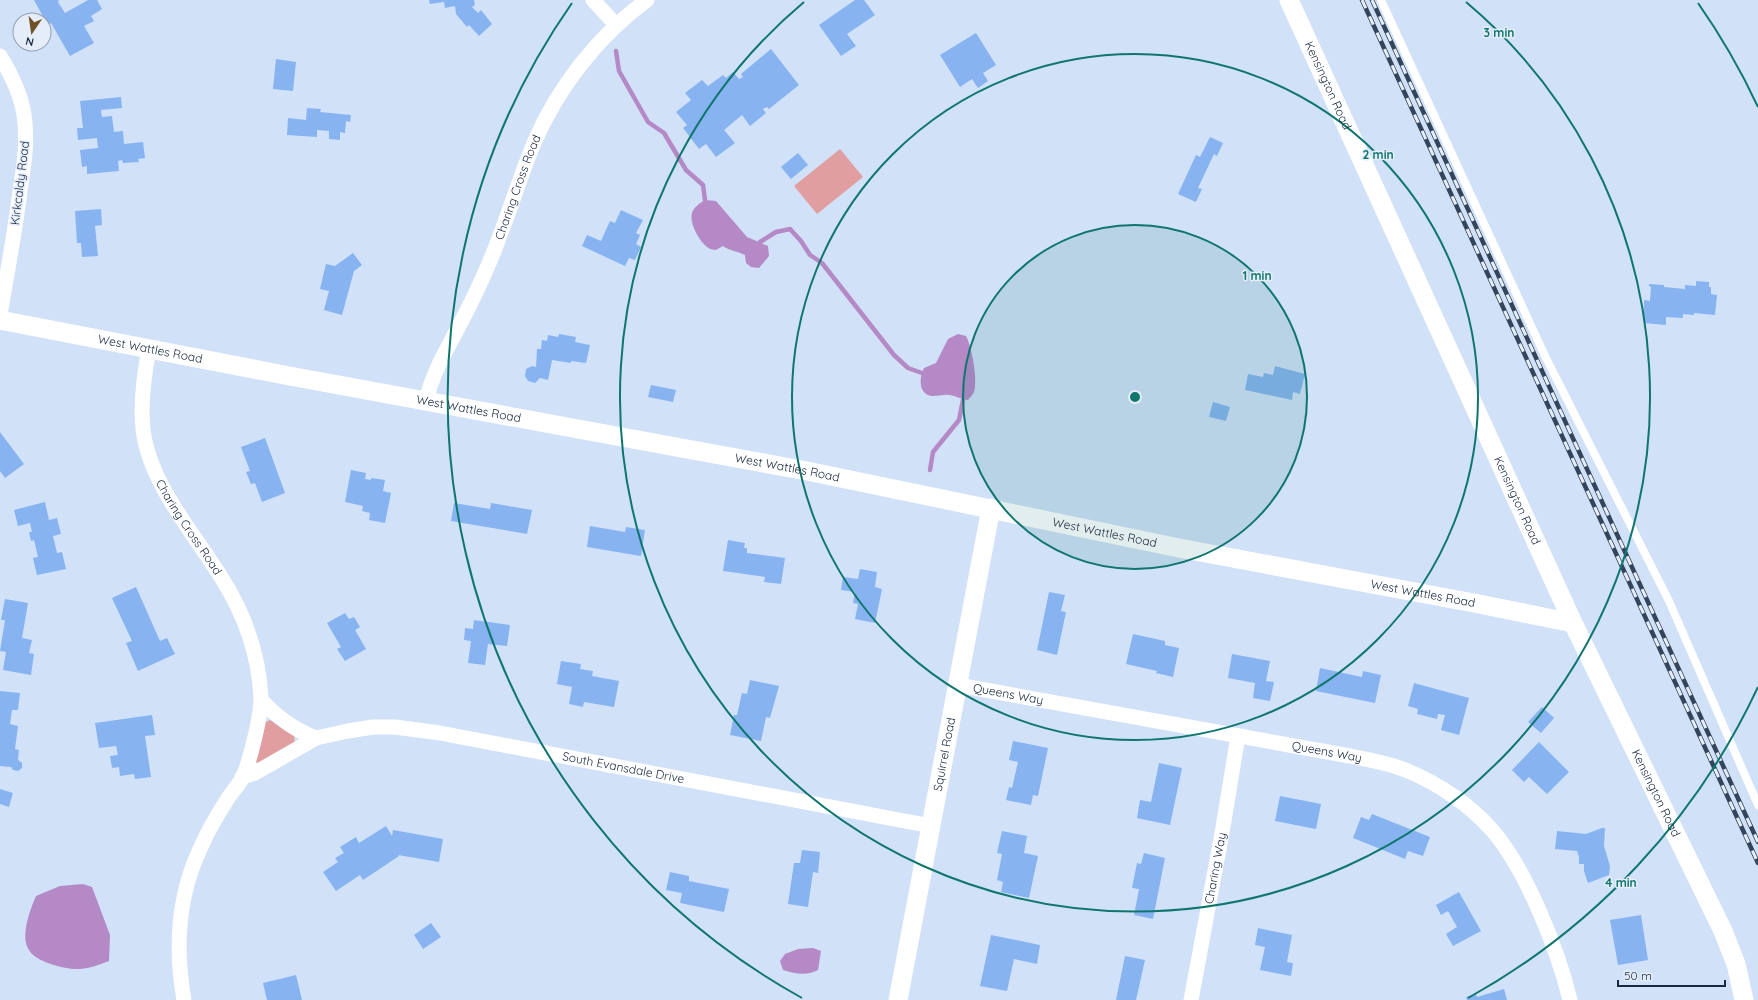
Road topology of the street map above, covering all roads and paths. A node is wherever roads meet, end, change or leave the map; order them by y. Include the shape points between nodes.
1 (593, 0) edge
2 (647, 0) edge
3 (1289, 0) edge
4 (1381, 0) edge
5 (616, 25) junction
6 (0, 56) edge
7 (0, 315) edge
8 (0, 320) edge
9 (149, 349) junction
10 (426, 400) junction
11 (991, 508) junction
12 (1574, 623) junction
13 (958, 685) junction
14 (261, 700) junction
15 (1238, 736) junction
16 (316, 738) junction
17 (242, 777) junction
18 (1758, 805) edge
19 (931, 826) junction
20 (184, 1000) edge
21 (898, 1000) edge
22 (1191, 1000) edge
23 (1570, 1000) edge
24 (1744, 1000) edge

1 - 5 street
2 - 5 street, Charing Cross Road
3 - 12 street, Kensington Road
4 - 18 lane via 1546,358 1669,601
5 - 10 street, Charing Cross Road via 598,43 571,78 544,121 487,268 432,378
6 - 7 street, Kirkcaldy Road via 13,78 18,93 24,115 26,145
8 - 9 street, West Wattles Road
9 - 10 street, West Wattles Road
9 - 14 street, Charing Cross Road via 143,383 143,430 152,462 169,498 221,577 240,611 255,654
10 - 11 street, West Wattles Road
11 - 12 street, West Wattles Road via 1194,551
11 - 13 street, Squirrel Road
12 - 24 street, Kensington Road via 1722,931 1736,964
13 - 15 street, Queens Way
13 - 19 street, Squirrel Road
14 - 16 street via 286,723
14 - 17 street, Charing Cross Road via 253,742
15 - 22 street, Charing Way
15 - 23 street, Queens Way via 1394,766 1455,797 1492,830 1521,875 1546,928
16 - 17 street via 255,773
16 - 19 street, South Evansdale Drive via 373,727 417,729
17 - 20 street, Charing Cross Road via 200,850 184,896 179,949
19 - 21 street, Squirrel Road

